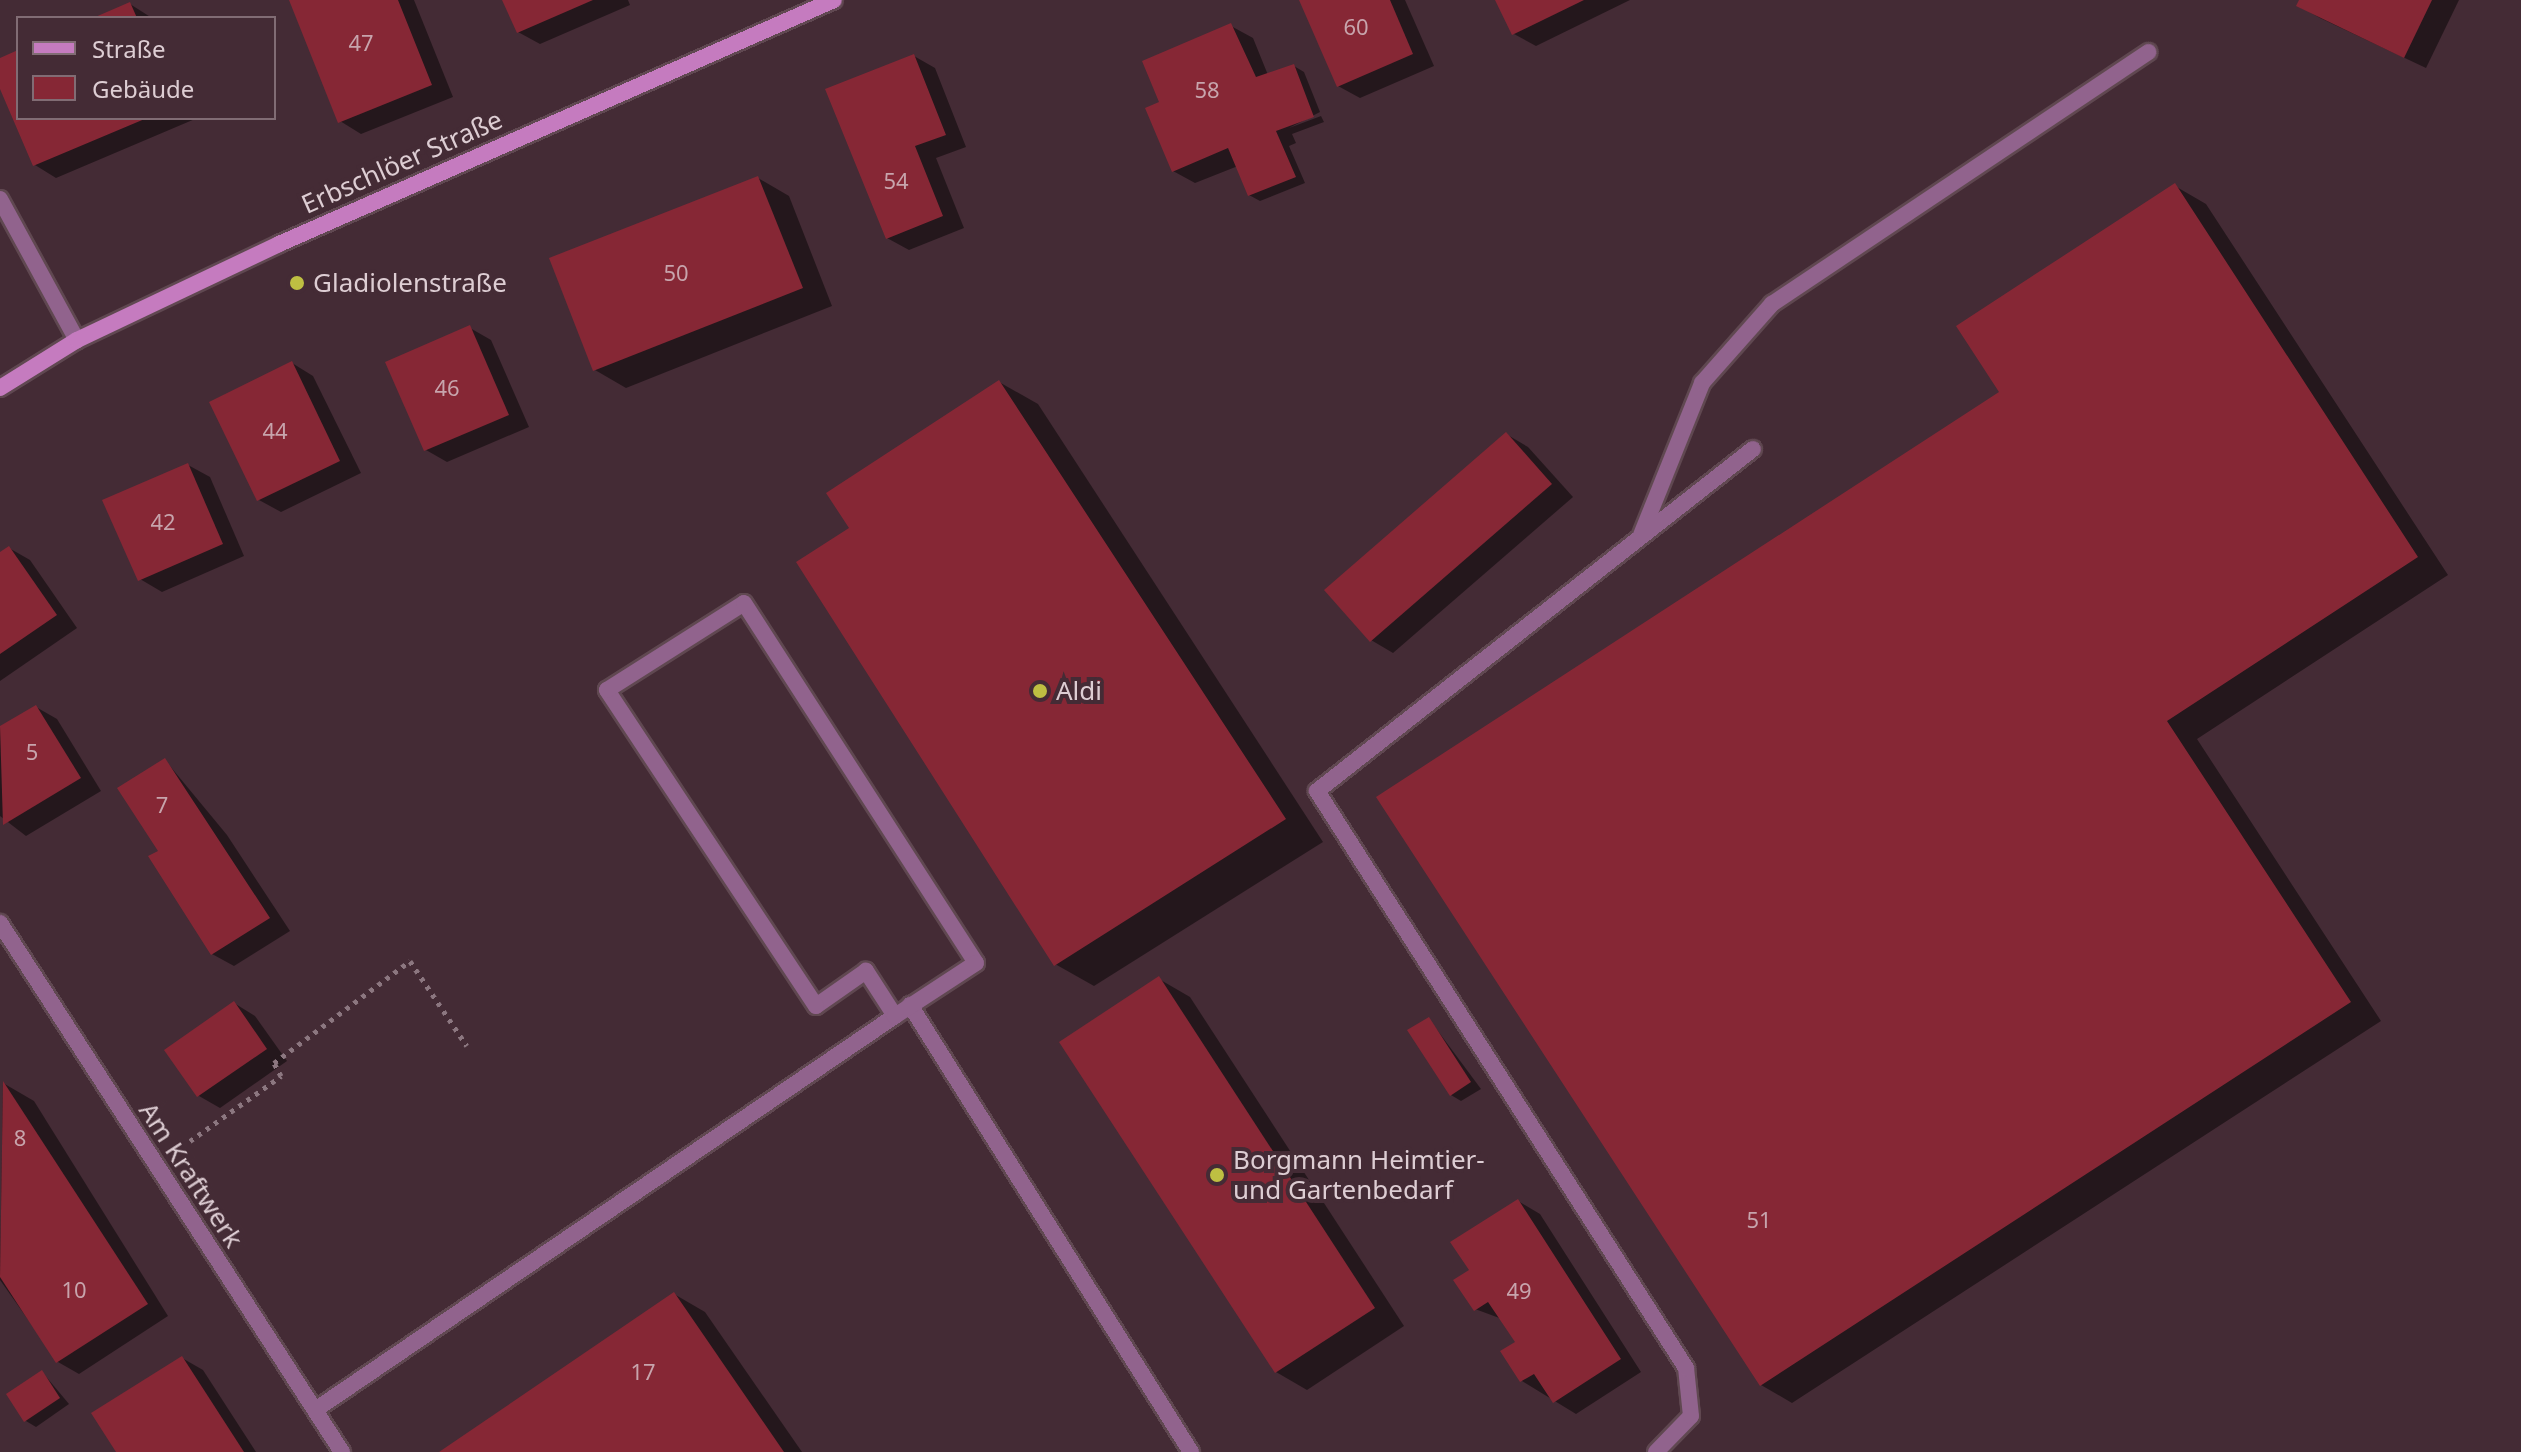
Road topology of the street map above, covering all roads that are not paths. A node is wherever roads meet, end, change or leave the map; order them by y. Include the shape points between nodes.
1 (834, 0) edge
2 (2149, 52) dead end
3 (0, 199) edge
4 (77, 340) junction
5 (0, 388) edge
6 (1753, 449) dead end
7 (1640, 537) junction
8 (0, 923) edge
9 (910, 1005) junction
10 (895, 1016) junction
11 (315, 1410) junction
12 (342, 1452) edge
13 (1191, 1452) edge
14 (1656, 1452) edge

1 - 4 street, Erbschlöer Straße via 672,65
2 - 7 street via 1772,304 1702,383
3 - 4 street
4 - 5 street, Erbschlöer Straße
6 - 7 street
7 - 14 street via 1317,791 1686,1368 1691,1416
8 - 11 street, Am Kraftwerk
9 - 10 street
9 - 10 street via 976,963 744,603 607,690 816,1006 866,971
9 - 13 street
10 - 11 street
11 - 12 street, Am Kraftwerk

